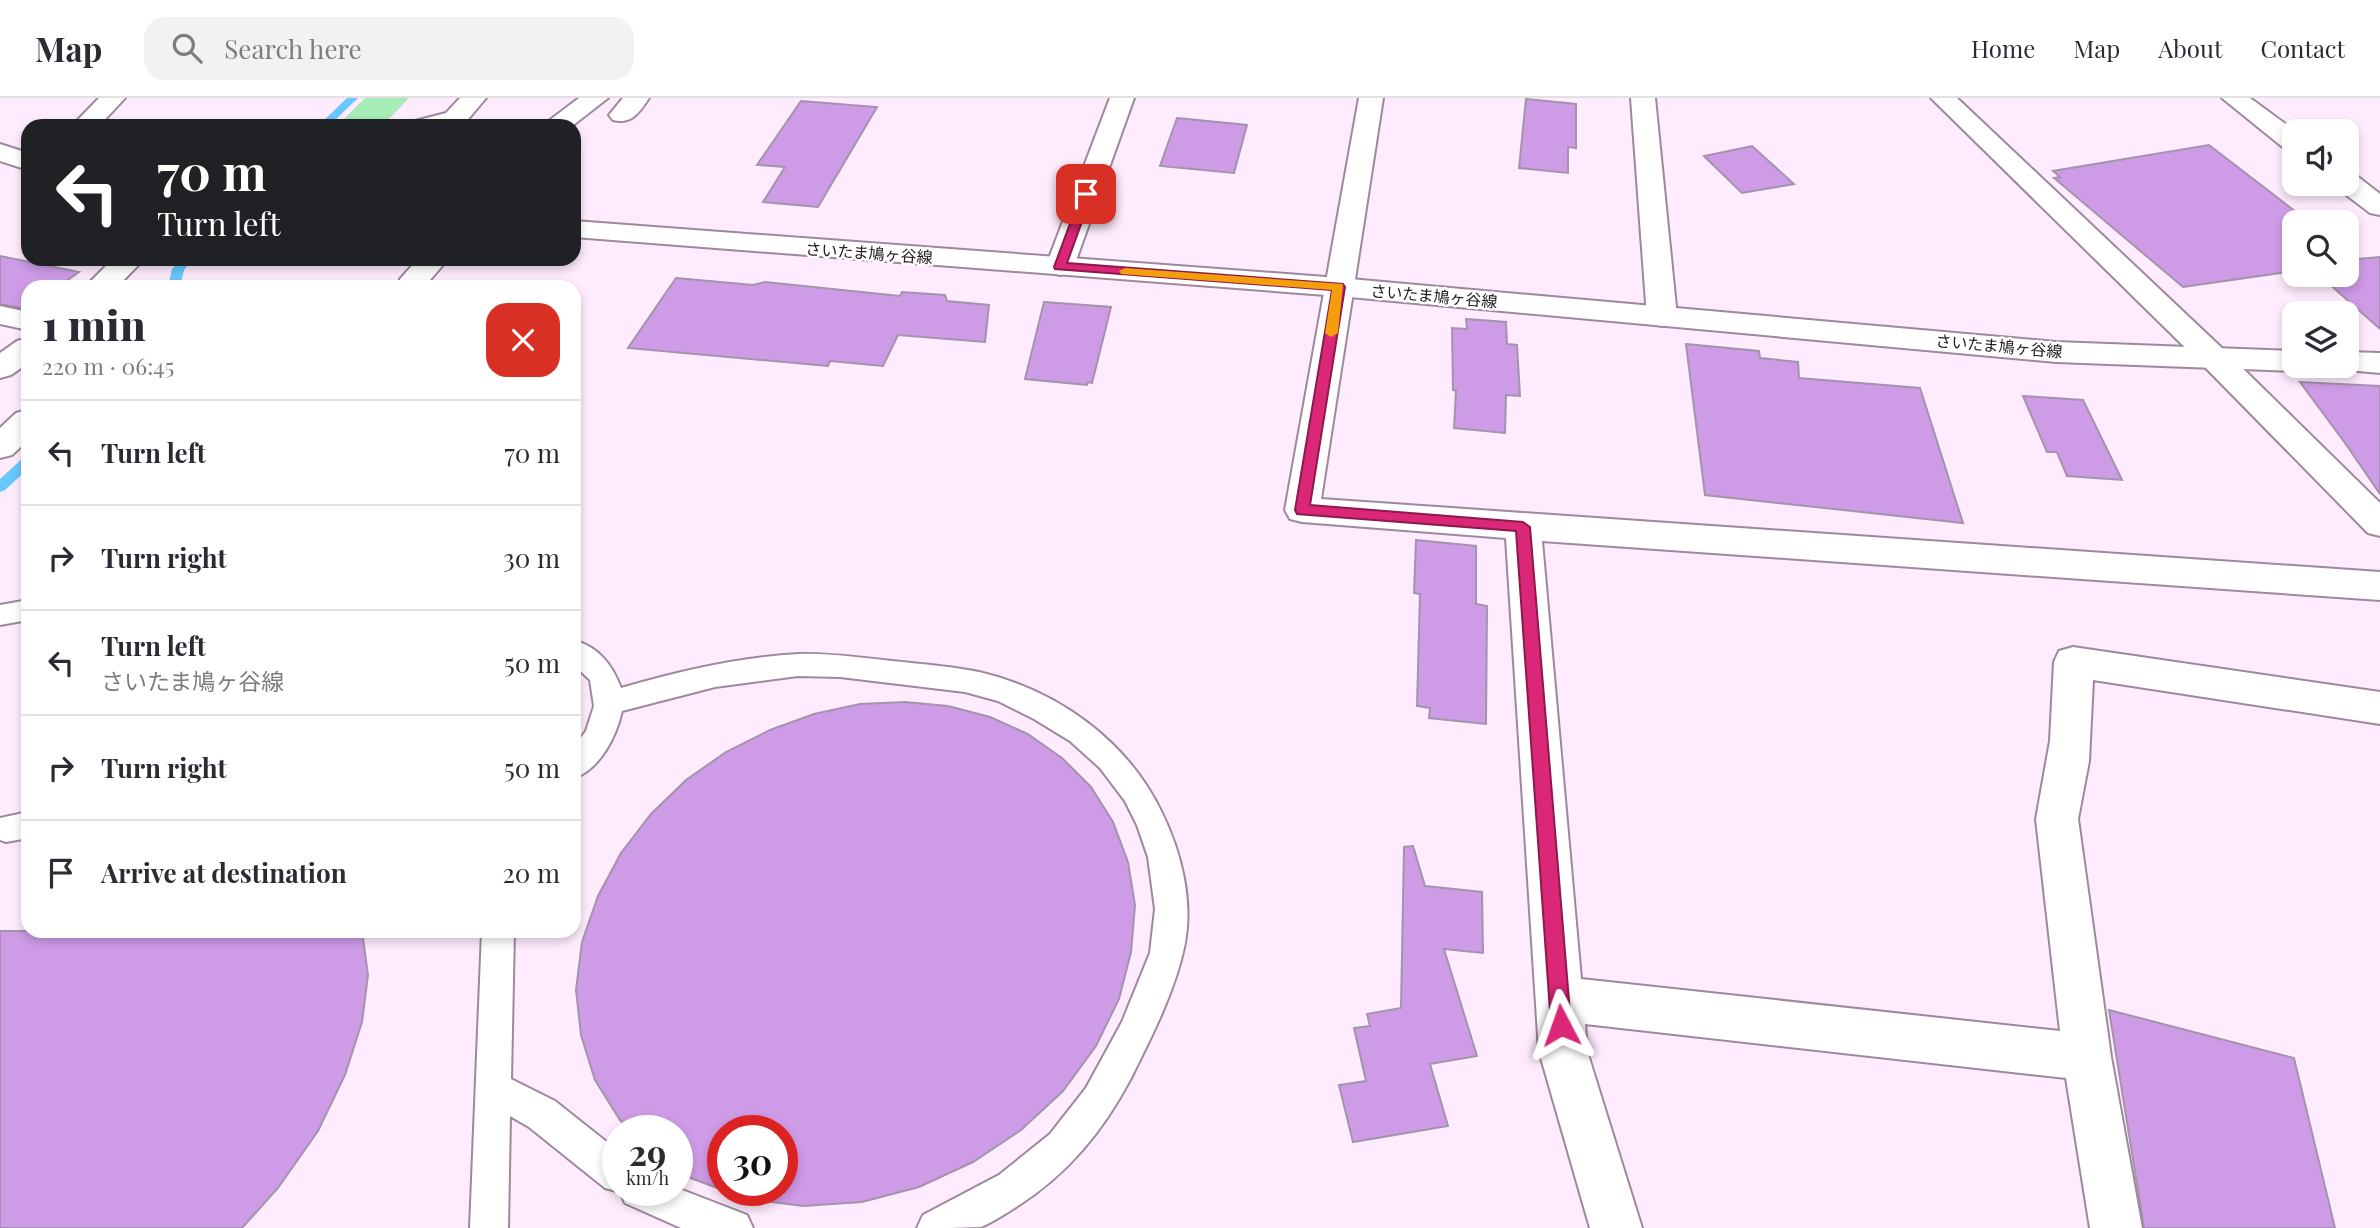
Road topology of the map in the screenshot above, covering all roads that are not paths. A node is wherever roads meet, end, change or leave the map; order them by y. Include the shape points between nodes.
1 (113, 98) edge
2 (474, 98) edge
3 (596, 98) edge
4 (1122, 98) edge
5 (1371, 98) edge
6 (1643, 98) edge
7 (1943, 98) edge
8 (2234, 98) edge
9 (92, 119) edge
10 (455, 119) edge
11 (565, 119) edge
12 (2282, 134) edge
13 (0, 152) edge
14 (21, 160) edge
15 (2359, 191) edge
16 (2380, 207) edge
17 (581, 230) edge
18 (122, 266) edge
19 (427, 266) edge
20 (1060, 267) junction
21 (108, 280) edge
22 (415, 280) edge
23 (1339, 287) junction
24 (0, 315) edge
25 (1662, 317) junction
26 (21, 320) edge
27 (21, 353) edge
28 (2214, 358) junction
29 (2282, 361) edge
30 (2359, 362) edge
31 (2380, 363) edge
32 (0, 368) edge
33 (21, 428) edge
34 (0, 447) edge
35 (2380, 524) edge
36 (1523, 527) junction
37 (2380, 586) edge
38 (21, 611) edge
39 (0, 615) edge
40 (581, 655) edge
41 (609, 703) junction
42 (2380, 708) edge
43 (581, 758) edge
44 (498, 938) edge
45 (1559, 999) junction
46 (2087, 1057) junction
47 (494, 1088) junction
48 (602, 1162) edge
49 (674, 1206) edge
50 (954, 1223) edge
51 (489, 1228) edge
52 (734, 1228) edge
53 (1616, 1228) edge
54 (2116, 1228) edge

1 - 9 street
2 - 10 street
3 - 11 street
4 - 20 street
5 - 23 street
6 - 25 street
7 - 28 street
8 - 12 street
13 - 14 street
15 - 16 street
17 - 20 street, さいたま鳩ヶ谷線
18 - 21 street
19 - 22 street
20 - 23 street, さいたま鳩ヶ谷線
23 - 25 street, さいたま鳩ヶ谷線
23 - 36 street via 1302,510
24 - 26 street
25 - 28 street, さいたま鳩ヶ谷線 via 2056,352
27 - 32 street
28 - 29 street, さいたま鳩ヶ谷線
28 - 35 street
30 - 31 street
33 - 34 street
36 - 37 street
36 - 45 street
38 - 39 lane
40 - 41 lane via 598,668 607,684
41 - 43 lane via 605,723
41 - 50 lane via 694,682 822,665 990,686 1079,729 1109,754 1137,791 1156,829 1170,888 1169,940 1143,1017 1114,1075 1077,1131 1029,1176
42 - 46 street via 2073,662 2074,715 2067,783 2057,819
44 - 47 lane
45 - 46 street
45 - 53 street via 1563,1051
46 - 54 street
47 - 48 lane via 542,1114
47 - 51 lane
49 - 52 lane

